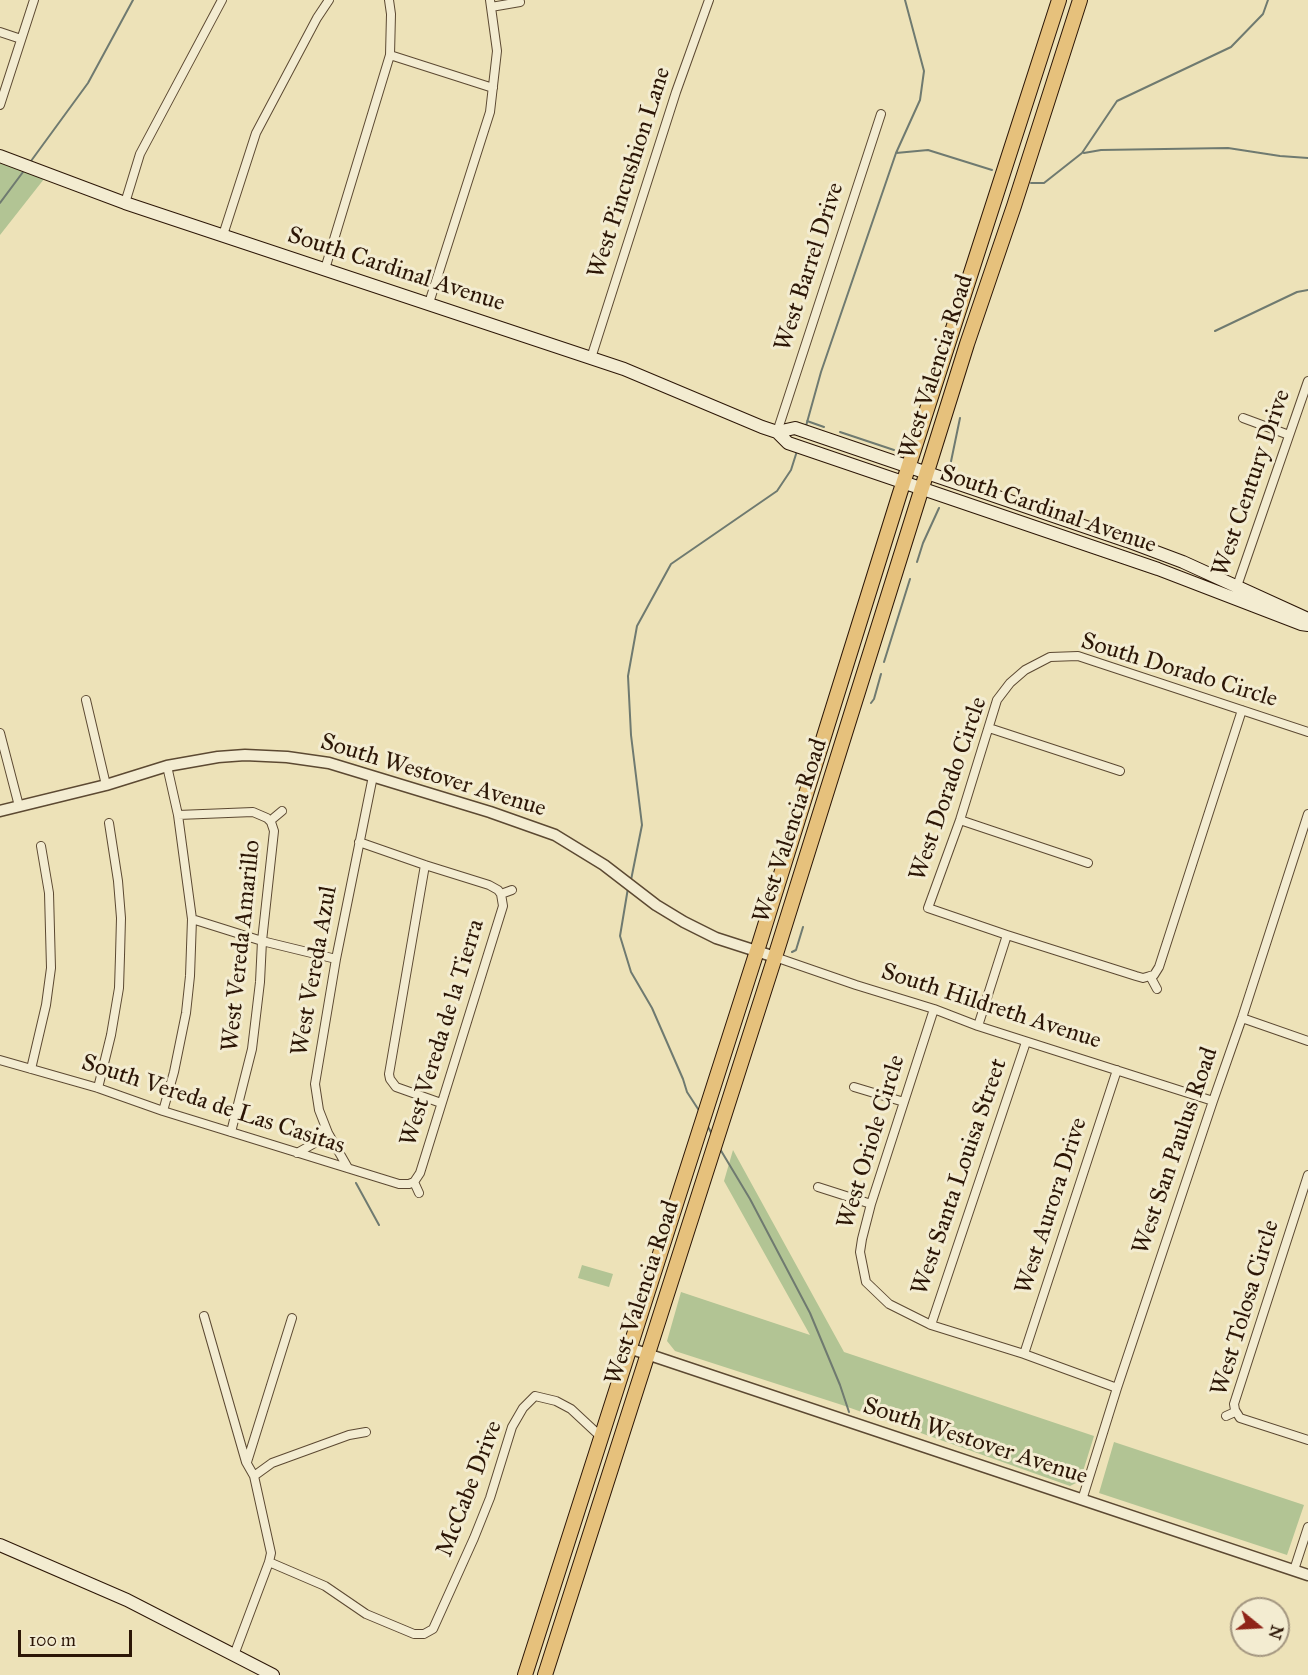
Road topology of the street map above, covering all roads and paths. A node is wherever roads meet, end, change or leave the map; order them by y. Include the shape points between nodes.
1 (34, 0) edge
2 (222, 0) edge
3 (329, 0) edge
4 (389, 0) edge
5 (709, 0) edge
6 (1080, 0) edge
7 (520, 2) dead end
8 (491, 3) edge
9 (1057, 6) edge
10 (1074, 19) junction
11 (0, 32) edge
12 (21, 39) junction
13 (390, 55) junction
14 (493, 88) junction
15 (0, 105) edge
16 (881, 114) dead end
17 (0, 156) edge
18 (995, 201) junction
19 (125, 203) junction
20 (1014, 206) junction
21 (223, 235) junction
22 (325, 269) junction
23 (429, 303) junction
24 (591, 358) junction
25 (1308, 381) edge
26 (1243, 418) dead end
27 (777, 432) junction
28 (1289, 435) junction
29 (909, 467) junction
30 (927, 473) junction
31 (903, 483) junction
32 (921, 489) junction
33 (1237, 585) junction
34 (1232, 598) junction
35 (1308, 619) edge
36 (1308, 625) edge
37 (1010, 683) joint
38 (86, 700) dead end
39 (1242, 710) junction
40 (832, 711) junction
41 (850, 719) junction
42 (989, 728) junction
43 (1308, 732) edge
44 (0, 733) edge
45 (167, 766) junction
46 (1120, 771) dead end
47 (373, 776) junction
48 (106, 785) junction
49 (19, 806) junction
50 (0, 811) edge
51 (282, 811) dead end
52 (1308, 814) edge
53 (178, 815) junction
54 (960, 820) junction
55 (270, 821) junction
56 (109, 823) dead end
57 (359, 842) junction
58 (41, 846) dead end
59 (1088, 863) dead end
60 (425, 865) junction
61 (512, 890) dead end
62 (501, 894) junction
63 (192, 919) junction
64 (1007, 935) junction
65 (262, 941) junction
66 (757, 951) junction
67 (774, 957) junction
68 (336, 959) junction
69 (1150, 976) junction
70 (1157, 989) dead end
71 (934, 1009) junction
72 (1242, 1018) junction
73 (978, 1026) junction
74 (1308, 1041) edge
75 (1026, 1042) junction
76 (0, 1060) edge
77 (31, 1069) junction
78 (1117, 1070) junction
79 (854, 1087) dead end
80 (98, 1088) junction
81 (1212, 1101) junction
82 (441, 1102) junction
83 (904, 1102) junction
84 (163, 1110) junction
85 (325, 1126) junction
86 (231, 1132) junction
87 (297, 1152) junction
88 (348, 1168) junction
89 (1308, 1175) edge
90 (414, 1182) junction
91 (818, 1187) dead end
92 (419, 1193) dead end
93 (871, 1204) junction
94 (204, 1316) dead end
95 (292, 1318) dead end
96 (931, 1325) junction
97 (629, 1348) junction
98 (647, 1354) junction
99 (1024, 1354) junction
100 (1117, 1388) junction
101 (1235, 1412) junction
102 (1226, 1416) dead end
103 (366, 1432) dead end
104 (600, 1436) junction
105 (1308, 1440) edge
106 (246, 1462) junction
107 (254, 1476) junction
108 (1082, 1500) junction
109 (1308, 1527) edge
110 (0, 1545) edge
111 (269, 1562) junction
112 (1294, 1570) junction
113 (1308, 1575) edge
114 (234, 1655) junction
115 (273, 1675) edge
116 (525, 1675) edge
117 (545, 1675) edge

1 - 12 street
2 - 19 street via 140,154
3 - 21 street via 256,133
4 - 13 street
5 - 24 street, West Pincushion Lane
6 - 10 main road, West Valencia Road
7 - 8 street
8 - 14 street via 497,51
9 - 10 main road
9 - 18 main road, West Valencia Road
10 - 20 main road, West Valencia Road
11 - 12 street
12 - 15 street
13 - 14 street
13 - 22 street
14 - 23 street via 490,112
16 - 27 street, West Barrel Drive
17 - 19 main road, South Cardinal Avenue
18 - 20 main road
18 - 29 main road, West Valencia Road
19 - 21 main road, South Cardinal Avenue
20 - 30 main road, West Valencia Road
21 - 22 main road, South Cardinal Avenue
22 - 23 main road, South Cardinal Avenue
23 - 24 main road, South Cardinal Avenue
24 - 27 main road, South Cardinal Avenue
25 - 28 street, West Century Drive
26 - 28 street
27 - 29 main road, South Cardinal Avenue via 795,428
27 - 31 main road, South Cardinal Avenue via 790,443
28 - 33 street, West Century Drive
29 - 30 main road, South Cardinal Avenue
29 - 31 main road, West Valencia Road
30 - 32 main road, West Valencia Road
30 - 33 main road, South Cardinal Avenue via 1136,544
31 - 32 main road, South Cardinal Avenue
31 - 40 main road, West Valencia Road
32 - 34 main road, South Cardinal Avenue
32 - 41 main road, West Valencia Road
33 - 34 street, West Century Drive
33 - 35 main road, South Cardinal Avenue
34 - 36 main road, South Cardinal Avenue
37 - 39 street, South Dorado Circle via 1050,657 1078,656
37 - 42 street, West Dorado Circle via 997,700
38 - 48 street
39 - 43 street, South Dorado Circle
39 - 69 street via 1159,968
40 - 41 main road
40 - 66 main road, West Valencia Road
41 - 67 main road, West Valencia Road
42 - 46 street
42 - 54 street, West Dorado Circle
44 - 49 street
45 - 47 street, South Westover Avenue via 244,755 287,757 329,763
45 - 48 street, South Westover Avenue
45 - 53 street
47 - 57 street, West Vereda Azul
47 - 66 street, South Westover Avenue via 541,830 579,848 684,922 716,938
48 - 49 street, South Westover Avenue
49 - 50 street, South Westover Avenue
51 - 55 street
52 - 72 street, West San Paulus Road
53 - 55 street, West Vereda Amarillo via 253,812
53 - 63 street
54 - 59 street
54 - 64 street, West Dorado Circle via 928,908
55 - 65 street, West Vereda Amarillo via 274,839
56 - 80 street via 120,899 119,988
57 - 60 street
57 - 68 street, West Vereda Azul
58 - 77 street via 49,893 51,968
60 - 62 street via 489,885
60 - 82 street via 389,1074 396,1087
61 - 62 street
62 - 82 street, West Vereda de la Tierra via 503,906
63 - 65 street
63 - 84 street via 186,1013
64 - 69 street via 1136,976
64 - 73 street
65 - 68 street
65 - 86 street, West Vereda Amarillo via 252,1049
66 - 67 street, South Hildreth Avenue
66 - 97 main road, West Valencia Road
67 - 71 street, South Hildreth Avenue
67 - 98 main road, West Valencia Road
68 - 85 street, West Vereda Azul via 315,1084
69 - 70 street
71 - 73 street, South Hildreth Avenue
71 - 83 street, West Oriole Circle
72 - 74 street
72 - 81 street, West San Paulus Road
73 - 75 street, South Hildreth Avenue
75 - 78 street, South Hildreth Avenue
75 - 96 street, West Santa Louisa Street
76 - 77 street, South Vereda de Las Casitas
77 - 80 street, South Vereda de Las Casitas
78 - 81 street, South Hildreth Avenue
78 - 99 street, West Aurora Drive
79 - 83 street
80 - 84 street, South Vereda de Las Casitas
81 - 100 street, West San Paulus Road
82 - 90 street, West Vereda de la Tierra
83 - 93 street, West Oriole Circle
84 - 86 street, South Vereda de Las Casitas
85 - 87 street via 313,1144
85 - 88 street, West Vereda Azul
86 - 87 street, South Vereda de Las Casitas
87 - 88 street, South Vereda de Las Casitas
88 - 90 street, South Vereda de Las Casitas via 399,1184
89 - 101 street, West Tolosa Circle via 1234,1399
90 - 92 street
91 - 93 street
93 - 96 street, West Oriole Circle via 860,1252 866,1282 889,1304
94 - 106 street
95 - 106 street
96 - 99 street, West Oriole Circle
97 - 98 street, South Westover Avenue
97 - 104 main road, West Valencia Road
98 - 108 street, South Westover Avenue
98 - 117 main road, West Valencia Road
99 - 100 street, West Oriole Circle
100 - 108 street, West San Paulus Road
101 - 102 street
101 - 105 street, West Tolosa Circle via 1240,1418
103 - 107 street via 272,1463
104 - 111 street, McCabe Drive via 571,1409 556,1401 535,1395 523,1408 512,1427 474,1538 433,1629 424,1634 414,1635 366,1614 325,1586
104 - 116 main road, West Valencia Road
106 - 107 street
107 - 111 street via 271,1553
108 - 112 street, South Westover Avenue
109 - 112 street
110 - 114 main road via 127,1600
111 - 114 street
112 - 113 street, South Westover Avenue
114 - 115 main road

